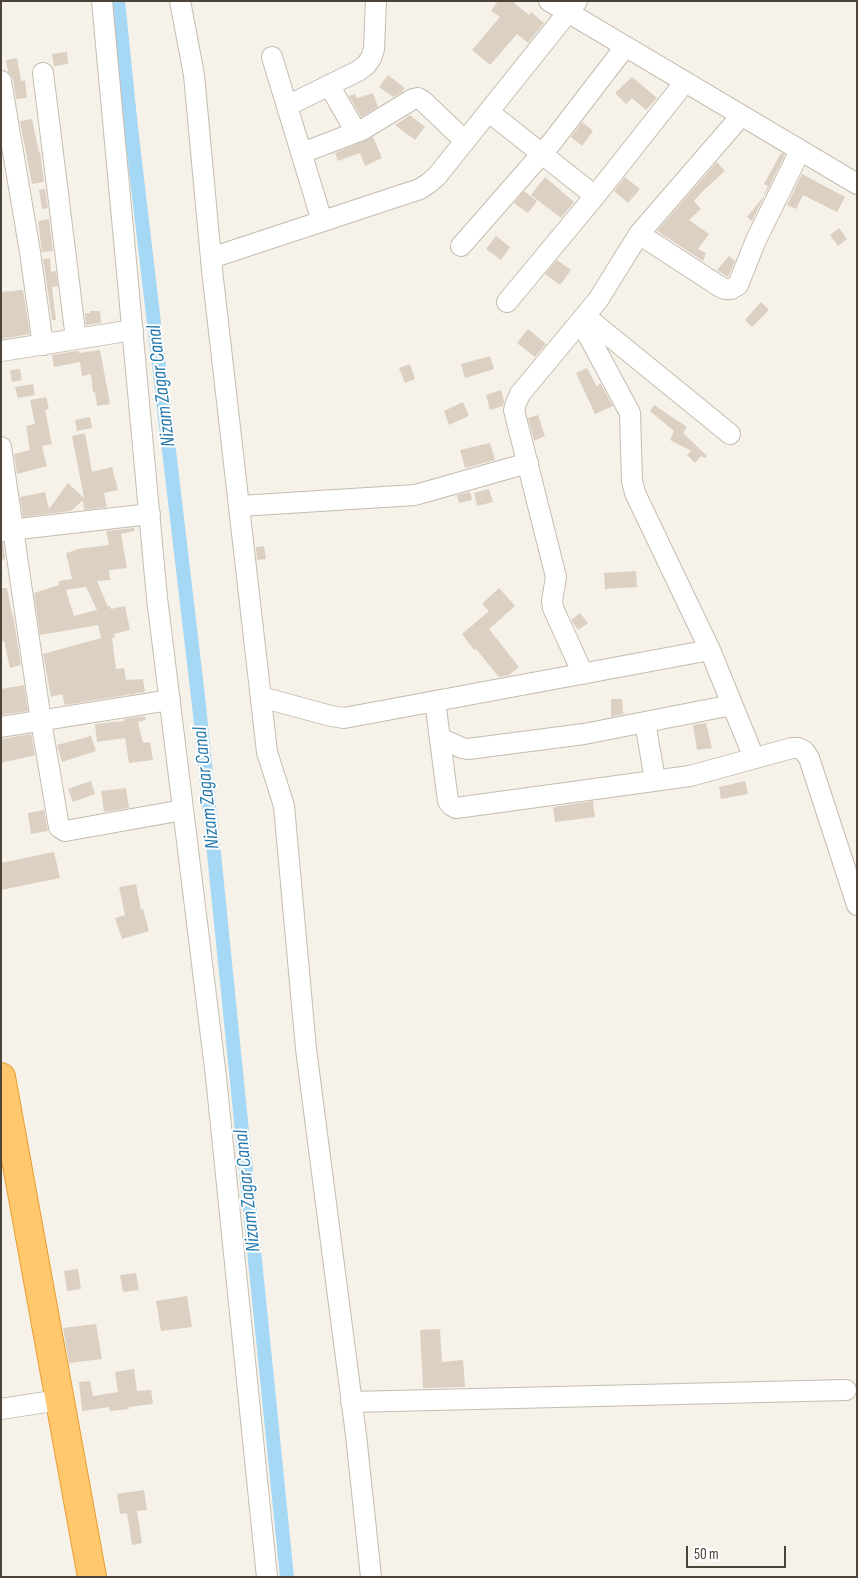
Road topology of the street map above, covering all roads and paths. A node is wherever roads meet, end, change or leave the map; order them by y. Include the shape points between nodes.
1 (102, 1) edge
2 (180, 1) edge
3 (376, 1) edge
4 (548, 1) edge
5 (573, 7) edge
6 (625, 47) junction
7 (272, 57) dead end
8 (43, 73) dead end
9 (1, 81) edge
10 (685, 82) junction
11 (329, 85) junction
12 (287, 106) junction
13 (489, 112) junction
14 (741, 116) junction
15 (356, 132) junction
16 (465, 141) junction
17 (800, 151) junction
18 (302, 153) junction
19 (542, 154) junction
20 (857, 184) edge
21 (595, 196) junction
22 (322, 221) junction
23 (639, 234) junction
24 (462, 246) dead end
25 (211, 258) junction
26 (507, 302) dead end
27 (583, 319) junction
28 (133, 330) junction
29 (76, 339) junction
30 (43, 345) junction
31 (1, 351) edge
32 (730, 434) dead end
33 (1, 446) edge
34 (528, 464) junction
35 (240, 506) junction
36 (150, 514) junction
37 (7, 530) edge
38 (710, 650) junction
39 (583, 674) junction
40 (260, 697) junction
41 (170, 700) junction
42 (435, 701) junction
43 (732, 705) junction
44 (41, 720) junction
45 (645, 722) junction
46 (1, 727) edge
47 (440, 738) junction
48 (754, 758) junction
49 (655, 780) junction
50 (183, 810) junction
51 (857, 905) edge
52 (1, 1077) edge
53 (846, 1390) dead end
54 (59, 1400) junction
55 (351, 1402) junction
56 (1, 1409) edge
57 (92, 1577) edge
58 (267, 1577) edge
59 (370, 1577) edge

1 - 28 street
2 - 25 street via 194,74
3 - 11 street via 371,58 358,71
4 - 5 street
5 - 6 street
5 - 13 street
6 - 10 street
6 - 19 street
7 - 12 street
8 - 29 street
9 - 30 street
10 - 14 street
10 - 21 street
11 - 12 street
11 - 15 street
12 - 18 street
13 - 16 street
13 - 19 street
14 - 17 street
14 - 23 street
15 - 16 street via 418,98
15 - 18 street
16 - 22 street via 437,176 420,189
17 - 20 street
17 - 23 street via 738,284 731,289 719,286
18 - 22 street
19 - 21 street
19 - 24 street
21 - 26 street
22 - 25 street
23 - 27 street
25 - 35 street
27 - 32 street
27 - 34 street via 516,403 514,410
27 - 38 street via 626,404 631,422 635,493
28 - 29 street
28 - 36 street
29 - 30 street
30 - 31 street
33 - 37 street
34 - 35 street via 414,495
34 - 39 street via 556,577 553,608
35 - 40 street
36 - 37 street
36 - 41 street
37 - 44 street
38 - 39 street
38 - 43 street
39 - 42 street
40 - 42 street via 344,718
40 - 55 street via 268,758 284,806 306,1049
41 - 44 street
41 - 50 street
42 - 47 street
43 - 45 street
43 - 48 street
44 - 46 street
44 - 50 street via 57,822 61,830
45 - 47 street via 584,734 468,749
45 - 49 street
47 - 49 street via 448,801 456,808
48 - 49 street via 698,774
48 - 51 street via 798,748 809,758
50 - 58 street via 216,1077
52 - 54 highway
53 - 55 street
54 - 56 street
54 - 57 highway
55 - 59 street

